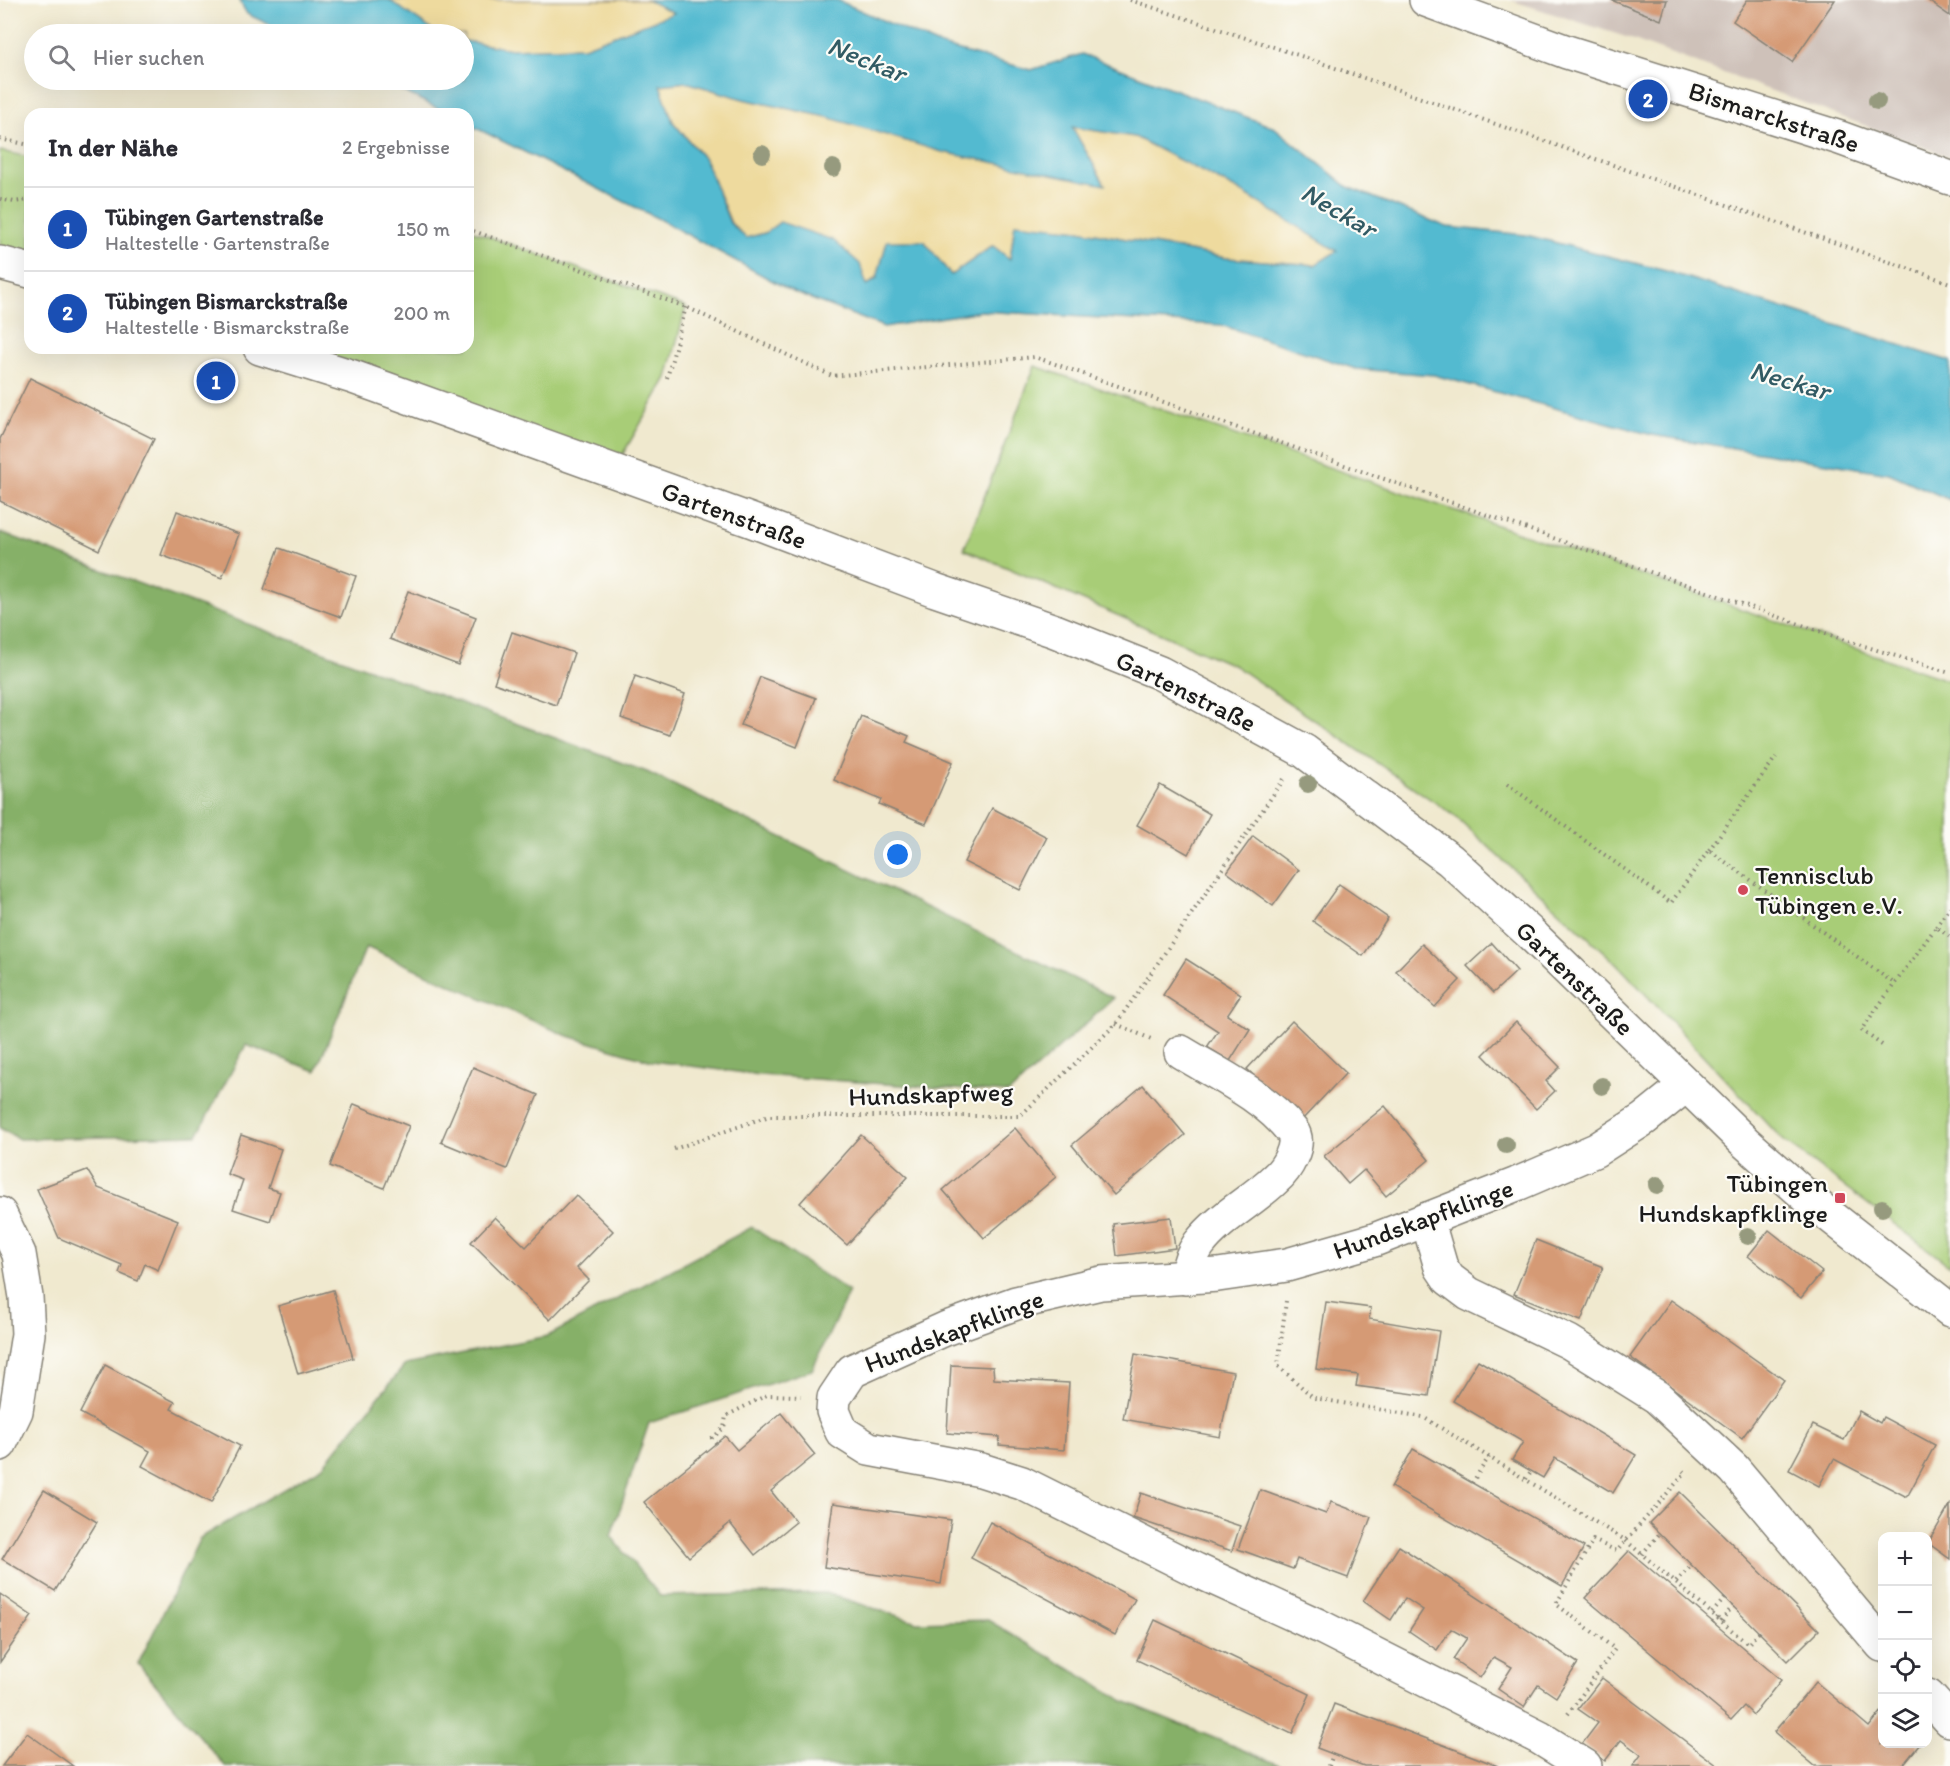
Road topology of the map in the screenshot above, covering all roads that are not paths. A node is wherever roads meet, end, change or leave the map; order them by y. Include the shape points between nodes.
1 (1426, 0) edge
2 (1950, 178) edge
3 (0, 263) edge
4 (24, 269) edge
5 (279, 354) edge
6 (1181, 1052) dead end
7 (1685, 1086) junction
8 (0, 1214) edge
9 (1427, 1219) junction
10 (1186, 1278) junction
11 (1950, 1311) edge
12 (0, 1444) edge
13 (1878, 1640) edge
14 (1932, 1700) edge
15 (1950, 1720) edge
16 (1585, 1766) edge

1 - 2 street, Bismarckstraße via 1567,52 1840,138
3 - 4 street
5 - 7 street, Gartenstraße via 750,520 1160,673 1304,751 1450,860
6 - 10 street via 1276,1115 1294,1133 1296,1144 1276,1179 1241,1204 1198,1245
7 - 9 street, Hundskapfklinge via 1596,1150
7 - 11 street, Gartenstraße via 1815,1204
8 - 12 street via 19,1254 28,1334 16,1411
9 - 10 street, Hundskapfklinge via 1338,1252 1287,1264
9 - 13 street via 1441,1268 1449,1279 1469,1294 1569,1342 1657,1397 1734,1469
10 - 16 street, Hundskapfklinge via 1101,1283 1016,1303 980,1316 852,1371 834,1398 833,1411 842,1432 869,1449 954,1464 1022,1483 1159,1553 1328,1630
14 - 15 street

